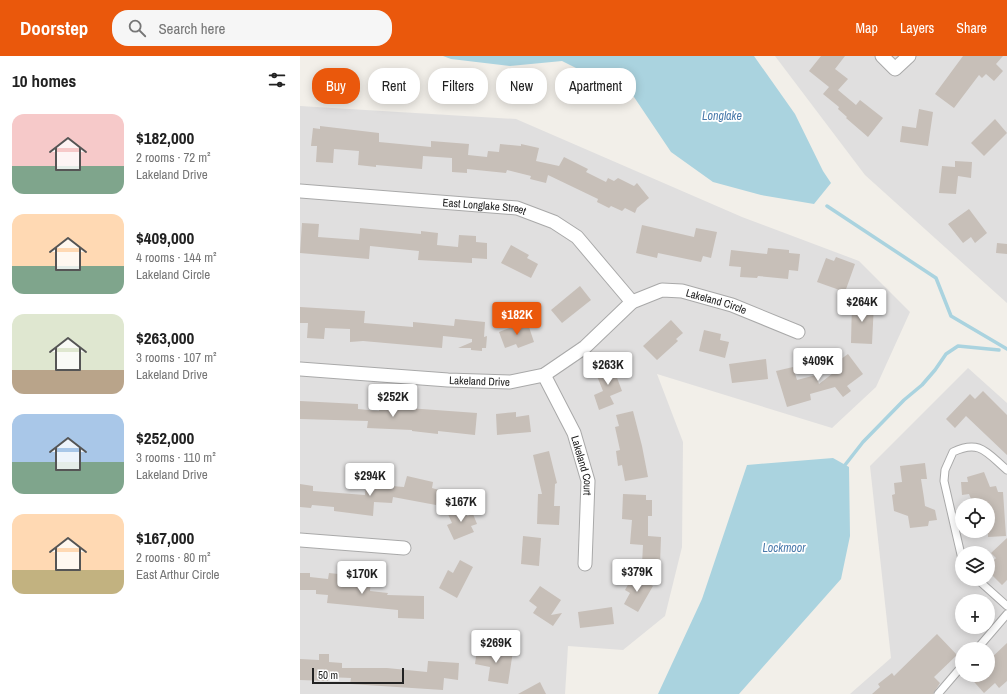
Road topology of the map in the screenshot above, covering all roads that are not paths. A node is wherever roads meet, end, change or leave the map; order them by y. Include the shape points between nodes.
1 (882, 56) edge
2 (909, 56) edge
3 (300, 191) edge
4 (632, 302) junction
5 (798, 332) dead end
6 (300, 369) edge
7 (544, 375) junction
8 (1007, 470) edge
9 (300, 540) edge
10 (959, 546) edge
11 (404, 548) dead end
12 (585, 564) dead end
13 (985, 586) edge
14 (1007, 606) edge
15 (1007, 614) edge
16 (983, 642) edge
17 (955, 674) edge
18 (938, 694) edge

1 - 2 street via 895,69
3 - 4 street, East Longlake Street via 517,208 554,222 577,237
4 - 5 street, Lakeland Circle via 662,290 682,291 732,305
4 - 7 street, Lakeland Drive via 585,347
6 - 7 street, Lakeland Drive via 510,382
7 - 12 street, Lakeland Court via 574,433 588,481
8 - 10 lane via 986,452 974,446 966,446 953,452 945,470 944,481
9 - 11 street
13 - 14 lane
15 - 16 lane
17 - 18 lane

